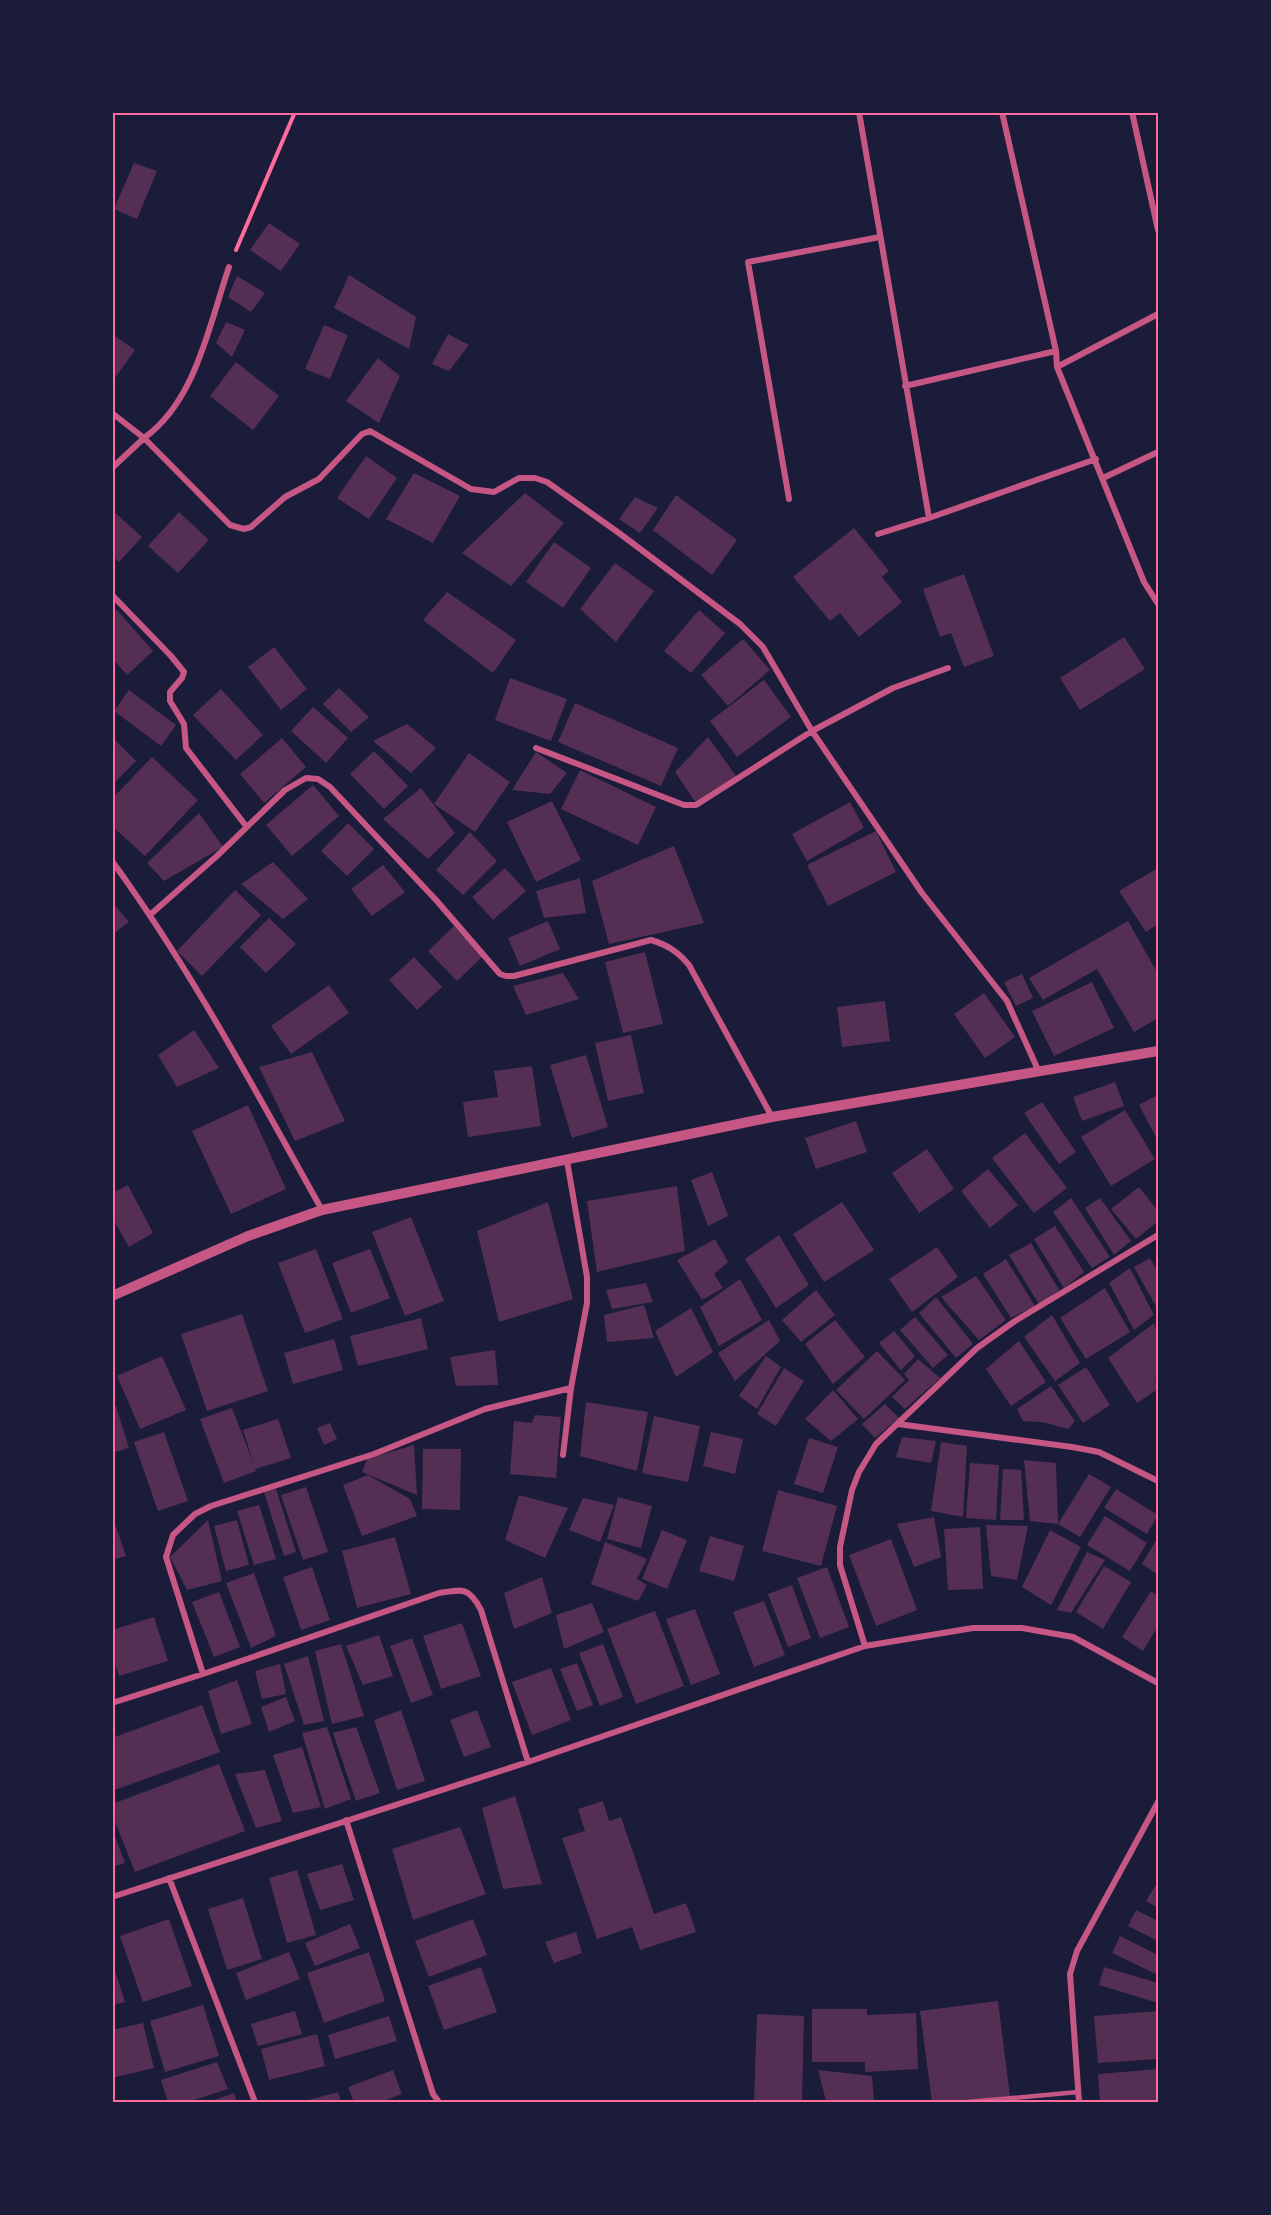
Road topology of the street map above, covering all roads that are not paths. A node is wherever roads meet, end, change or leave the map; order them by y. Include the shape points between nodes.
1 (860, 112) edge
2 (1002, 112) edge
3 (1132, 112) edge
4 (1158, 230) edge
5 (880, 237) junction
6 (229, 267) road end
7 (1158, 315) edge
8 (1056, 351) junction
9 (1057, 367) junction
10 (905, 386) junction
11 (112, 413) edge
12 (144, 438) junction
13 (1158, 452) edge
14 (1096, 459) junction
15 (112, 468) edge
16 (1103, 478) junction
17 (789, 499) dead end
18 (929, 518) junction
19 (878, 534) dead end
20 (112, 595) edge
21 (1158, 604) edge
22 (948, 668) dead end
23 (813, 731) junction
24 (536, 748) dead end
25 (246, 826) junction
26 (112, 861) edge
27 (151, 914) junction
28 (1158, 1051) edge
29 (1040, 1072) junction
30 (772, 1117) junction
31 (567, 1161) junction
32 (322, 1210) junction
33 (1158, 1235) edge
34 (112, 1296) edge
35 (571, 1388) junction
36 (898, 1424) junction
37 (562, 1455) dead end
38 (1158, 1481) edge
39 (865, 1646) junction
40 (203, 1674) junction
41 (1158, 1683) edge
42 (112, 1703) edge
43 (528, 1762) junction
44 (1158, 1802) edge
45 (346, 1820) junction
46 (169, 1878) junction
47 (112, 1897) edge
48 (1078, 2092) junction
49 (255, 2103) edge
50 (439, 2103) edge
51 (968, 2103) edge
52 (1080, 2103) edge

1 - 5 street
2 - 8 street
3 - 4 street
5 - 10 street
5 - 17 street via 748,262
6 - 12 street via 188,387 173,411
7 - 9 street
8 - 9 street
8 - 10 street
9 - 14 street
10 - 18 street
11 - 12 street
12 - 15 street
12 - 23 street via 230,525 244,529 285,497 319,479 362,434 370,431 471,489 494,492 519,478 547,482 753,636
13 - 16 street
14 - 16 street
14 - 18 street
16 - 21 street via 1144,582
18 - 19 street
20 - 25 street via 184,672 170,692 170,701 184,724 186,748
22 - 23 street via 892,688
23 - 24 street via 701,803 689,806
23 - 29 street via 922,893 1007,1001
25 - 27 street
25 - 30 street via 285,790 306,778 318,778 506,976 651,940 665,944 690,965
26 - 27 street
27 - 32 street
28 - 29 street
29 - 30 street
30 - 31 street
31 - 32 street
31 - 35 street via 587,1277 587,1303
32 - 34 street via 248,1236
33 - 36 street via 977,1348
35 - 37 street
35 - 40 street via 485,1409 374,1454 195,1514 173,1535 166,1557
36 - 38 street via 1072,1446 1099,1452
36 - 39 street via 876,1444 859,1472 840,1547 840,1565
39 - 41 street via 973,1628 1022,1628 1072,1637
39 - 43 street
40 - 42 street
40 - 43 street via 439,1593 461,1590 474,1597 481,1610
43 - 45 street
44 - 48 street via 1077,1951 1070,1974
45 - 46 street
45 - 50 street
46 - 47 street
46 - 49 street
48 - 51 lane
48 - 52 street

